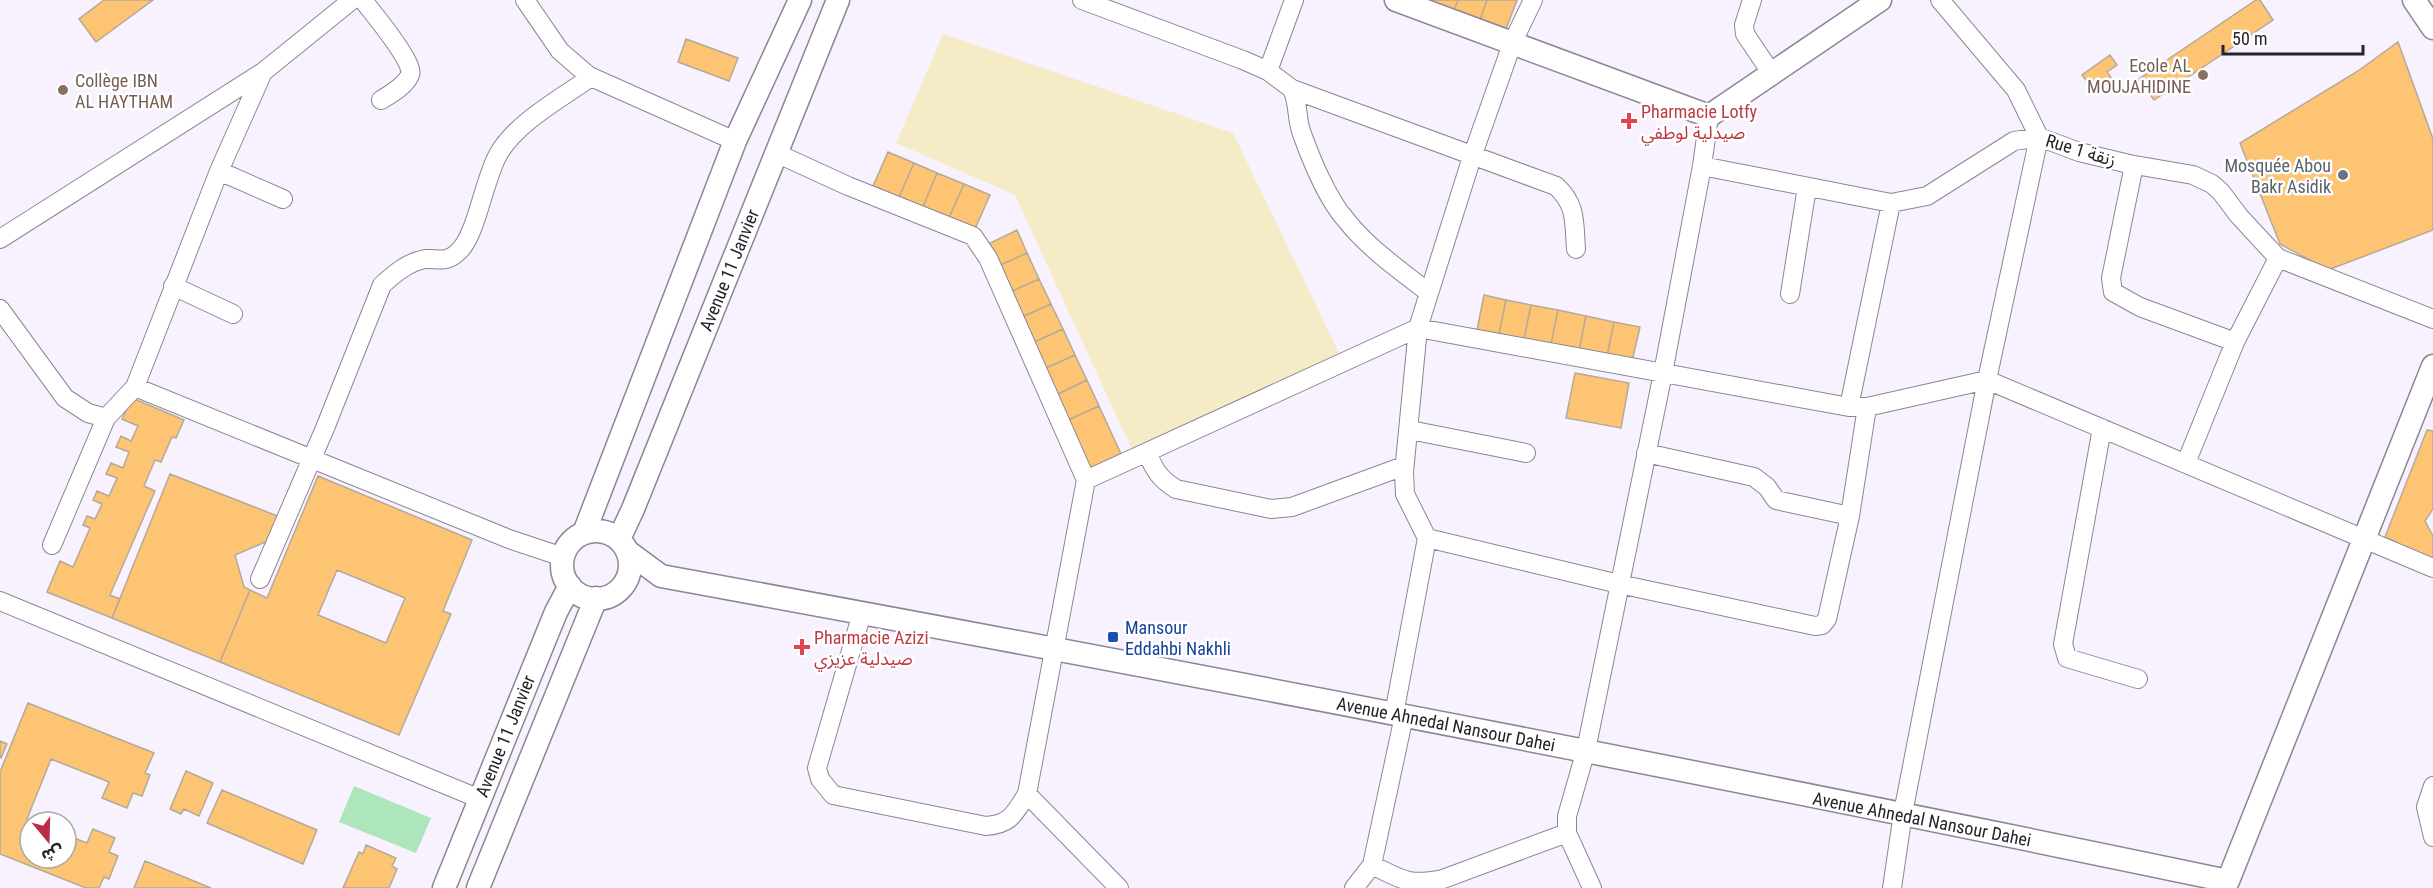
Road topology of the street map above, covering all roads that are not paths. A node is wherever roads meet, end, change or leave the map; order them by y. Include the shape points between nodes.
1 (352, 0) edge
2 (363, 0) edge
3 (525, 0) edge
4 (800, 0) edge
5 (838, 0) edge
6 (1082, 0) edge
7 (1294, 0) edge
8 (1396, 0) edge
9 (1533, 0) edge
10 (1752, 0) edge
11 (1880, 0) edge
12 (1940, 0) edge
13 (2414, 0) edge
14 (2433, 28) edge
15 (1512, 44) junction
16 (1268, 71) junction
17 (263, 72) junction
18 (1773, 74) junction
19 (591, 76) junction
20 (1292, 89) junction
21 (381, 100) dead end
22 (1709, 116) junction
23 (2039, 137) junction
24 (735, 141) junction
25 (776, 153) junction
26 (1472, 156) junction
27 (2134, 165) junction
28 (1702, 166) junction
29 (219, 171) junction
30 (1807, 187) junction
31 (283, 199) dead end
32 (1890, 203) junction
33 (0, 239) edge
34 (1576, 249) dead end
35 (2278, 258) junction
36 (172, 286) junction
37 (1429, 293) junction
38 (1790, 294) dead end
39 (0, 309) edge
40 (233, 314) dead end
41 (2433, 319) edge
42 (1418, 328) junction
43 (2235, 342) junction
44 (2433, 366) edge
45 (1663, 373) junction
46 (1987, 380) junction
47 (135, 387) junction
48 (1858, 407) junction
49 (106, 418) junction
50 (2102, 428) junction
51 (1410, 430) junction
52 (1148, 452) junction
53 (1526, 453) dead end
54 (1646, 453) junction
55 (312, 458) junction
56 (2186, 463) junction
57 (1404, 466) junction
58 (1086, 480) junction
59 (1850, 516) junction
60 (584, 533) junction
61 (1427, 538) junction
62 (2364, 541) junction
63 (52, 545) dead end
64 (623, 545) junction
65 (563, 557) junction
66 (2433, 568) edge
67 (661, 576) junction
68 (260, 579) dead end
69 (1619, 584) junction
70 (570, 586) junction
71 (618, 590) junction
72 (596, 598) junction
73 (0, 601) edge
74 (862, 613) junction
75 (1053, 649) junction
76 (2138, 680) dead end
77 (1399, 715) junction
78 (1586, 750) junction
79 (2433, 786) edge
80 (1027, 794) junction
81 (480, 799) junction
82 (1903, 813) junction
83 (1567, 832) junction
84 (2433, 837) edge
85 (1372, 865) junction
86 (1409, 885) edge
87 (2229, 885) edge
88 (444, 888) edge
89 (478, 888) edge
90 (1119, 888) edge
91 (1354, 888) edge
92 (1592, 888) edge
93 (1892, 888) edge

1 - 17 street
2 - 21 street via 411,70 403,84
3 - 19 street via 560,51
4 - 24 street
5 - 25 street, Avenue 11 Janvier
6 - 16 street
7 - 16 street
8 - 15 street
9 - 15 street
10 - 18 street via 1745,34
11 - 18 street
12 - 23 street via 2016,90
13 - 14 street
15 - 22 street
15 - 26 street
16 - 20 street
17 - 29 street
17 - 33 street
18 - 22 street
19 - 24 street
19 - 55 street via 511,136 489,173 474,224 460,251 444,261 427,259 406,266 382,285
20 - 26 street
20 - 37 street via 1301,132 1343,218
22 - 28 street
23 - 27 street, Rue 1 زنقة via 2079,152
23 - 32 street, Rue 1 زنقة via 2014,141 1927,196
23 - 46 street
24 - 60 street
25 - 58 street via 954,228 978,242
25 - 64 street, Avenue 11 Janvier via 633,510
26 - 34 street via 1556,186 1568,197 1573,211
26 - 37 street
27 - 35 street, Rue 1 زنقة via 2193,175 2212,184
27 - 43 street via 2111,278 2113,292 2140,307
28 - 30 street, Rue 1 زنقة
28 - 45 street
29 - 31 street
29 - 36 street
30 - 32 street, Rue 1 زنقة
30 - 38 street
32 - 48 street
35 - 41 street, Rue 1 زنقة
35 - 43 street
36 - 40 street
36 - 47 street
37 - 42 street
39 - 49 street via 65,398 88,413
42 - 45 street
42 - 51 street
42 - 52 street
43 - 56 street
44 - 62 street
45 - 48 street
45 - 54 street
46 - 48 street
46 - 50 street
46 - 82 street
47 - 49 street
47 - 55 street
48 - 59 street
49 - 63 street
50 - 56 street
50 - 76 street via 2063,653 2067,658
51 - 53 street
51 - 57 street
52 - 57 street via 1163,481 1176,489 1271,509 1292,507
52 - 58 street
54 - 59 street via 1754,477 1776,500
54 - 69 street
55 - 65 street via 509,539
55 - 68 street
56 - 62 street
57 - 61 street via 1405,494
58 - 75 street
59 - 69 street via 1827,619 1822,625
60 - 64 street via 602,531
60 - 65 street via 574,539
61 - 69 street
61 - 77 street
62 - 66 street
62 - 87 street
64 - 67 street, Avenue Ahnedal Nansour Dahei
64 - 71 street via 630,562 629,572
65 - 70 street via 563,572
67 - 71 street, Avenue Ahnedal Nansour Dahei
67 - 74 street, Avenue Ahnedal Nansour Dahei
69 - 78 street
70 - 72 street via 582,595
70 - 81 street, Avenue 11 Janvier
71 - 72 street
72 - 89 street, Avenue 11 Janvier
73 - 81 street
74 - 75 street, Avenue Ahnedal Nansour Dahei
74 - 80 street via 817,768 824,786 833,795 986,826 1005,823
75 - 77 street, Avenue Ahnedal Nansour Dahei
75 - 80 street
77 - 78 street, Avenue Ahnedal Nansour Dahei
77 - 85 street
78 - 82 street, Avenue Ahnedal Nansour Dahei
78 - 83 street via 1567,816
79 - 84 street via 2426,814
80 - 90 street
81 - 88 street, Avenue 11 Janvier
82 - 87 street, Avenue Ahnedal Nansour Dahei
82 - 93 street
83 - 86 street via 1443,879
83 - 92 street
85 - 86 street
85 - 91 street

